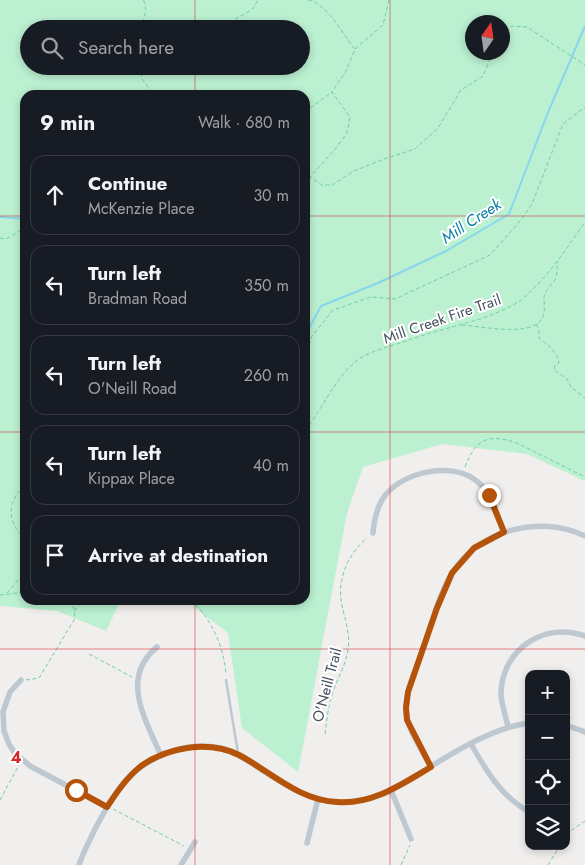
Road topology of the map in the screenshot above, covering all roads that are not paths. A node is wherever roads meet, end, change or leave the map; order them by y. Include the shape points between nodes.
1 (504, 532) junction
2 (373, 533) road end
3 (585, 536) edge
4 (585, 636) edge
5 (156, 647) dead end
6 (21, 680) road end
7 (226, 680) road end
8 (525, 724) edge
9 (570, 726) edge
10 (508, 727) junction
11 (585, 732) edge
12 (471, 744) junction
13 (238, 755) junction
14 (161, 756) junction
15 (431, 767) junction
16 (391, 790) junction
17 (318, 799) junction
18 (107, 807) junction
19 (525, 810) edge
20 (411, 839) road end
21 (195, 842) dead end
22 (307, 843) dead end
23 (78, 865) edge
24 (181, 865) edge

1 - 2 street via 489,495 475,479 449,470 413,477 394,487 381,500
1 - 3 street via 528,526 555,526
1 - 15 street via 474,548 452,573 408,692 407,720
4 - 10 street via 550,632 533,639 518,651 507,668 502,687
5 - 14 street via 142,665 137,690
6 - 18 street via 5,702 3,722 9,744 22,760
7 - 13 lane
8 - 10 street
9 - 11 street
10 - 12 street
12 - 15 street
12 - 19 street via 489,776 512,802
13 - 14 street via 223,749 196,747
13 - 17 street via 296,790
14 - 18 street via 129,777
15 - 16 street
16 - 17 street via 357,801
16 - 20 street
17 - 22 street
18 - 23 street
21 - 24 street

